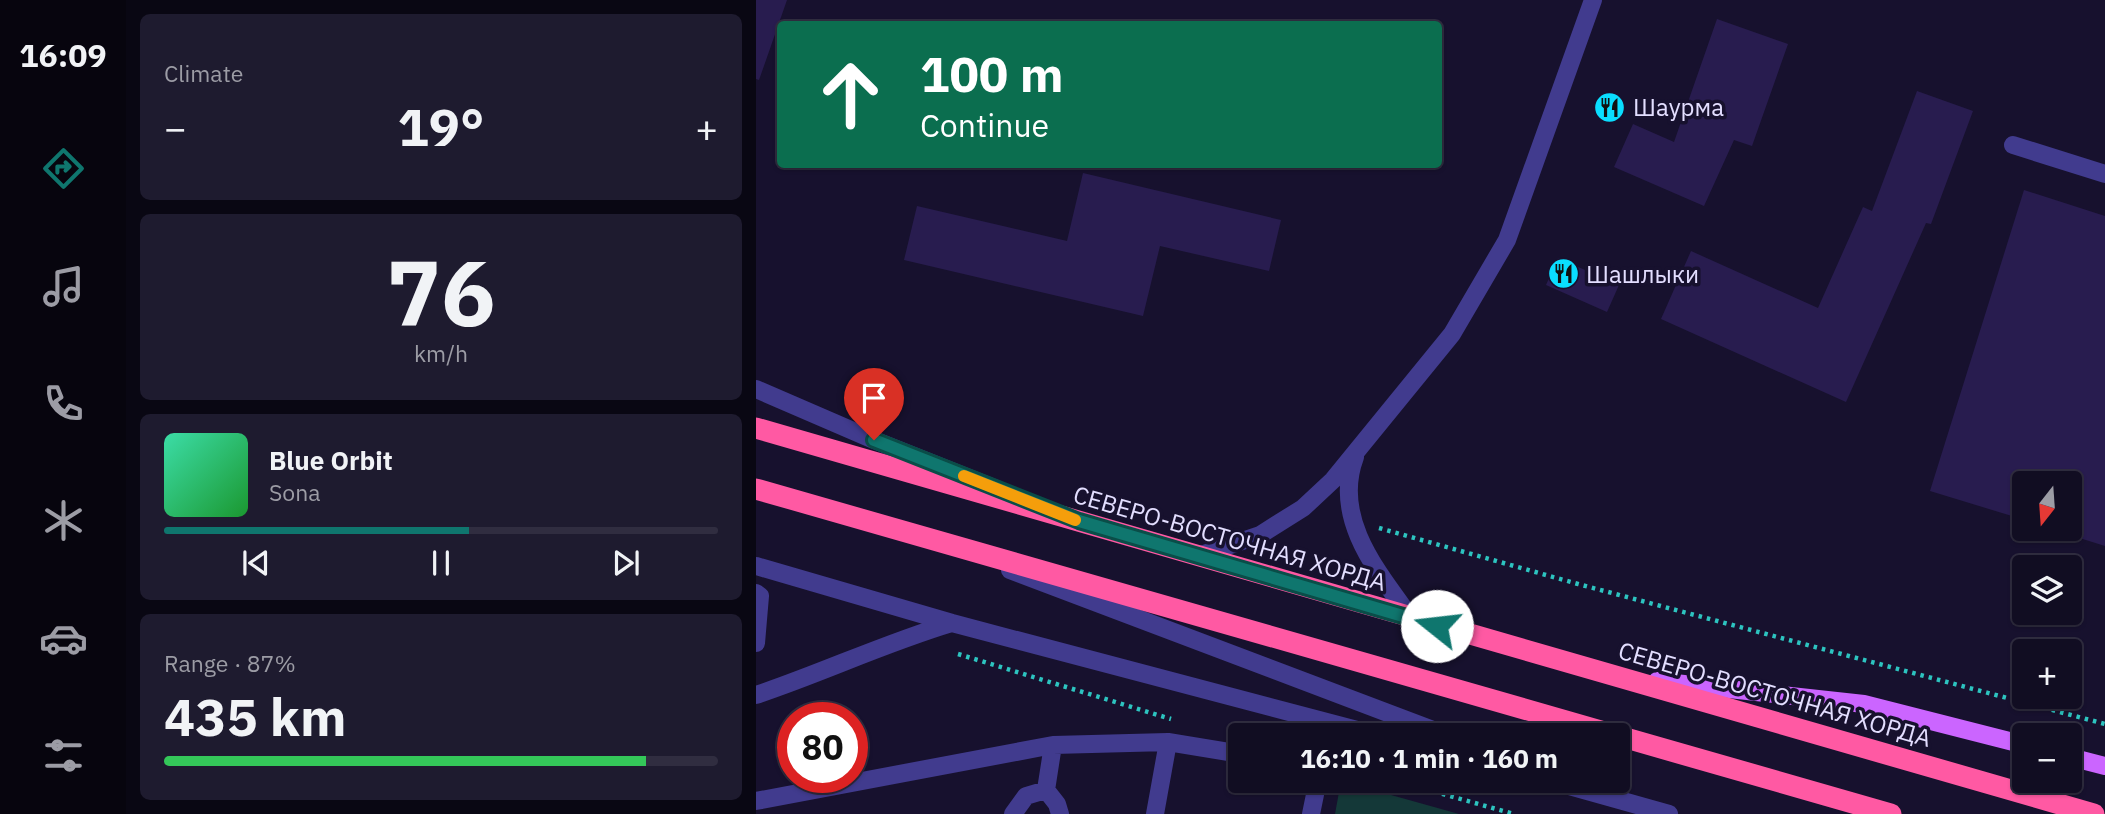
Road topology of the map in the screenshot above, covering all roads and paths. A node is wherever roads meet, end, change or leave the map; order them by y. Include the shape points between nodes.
1 (1592, 0) edge
2 (2013, 145) dead end
3 (2105, 174) edge
4 (756, 389) edge
5 (756, 428) edge
6 (1359, 447) junction
7 (756, 489) edge
8 (1079, 521) junction
9 (1379, 528) dead end
10 (918, 535) junction
11 (1198, 556) junction
12 (756, 566) edge
13 (756, 593) edge
14 (1411, 618) junction
15 (952, 623) junction
16 (756, 643) edge
17 (958, 654) dead end
18 (1621, 677) junction
19 (756, 695) edge
20 (1177, 720) dead end
21 (1331, 723) edge
22 (1414, 723) edge
23 (1572, 723) edge
24 (2105, 724) edge
25 (1630, 740) edge
26 (1168, 742) junction
27 (2012, 742) edge
28 (1052, 745) junction
29 (1228, 752) edge
30 (2082, 760) edge
31 (2105, 766) edge
32 (1046, 790) junction
33 (1315, 793) edge
34 (1440, 793) edge
35 (1596, 793) edge
36 (756, 801) edge
37 (1013, 814) edge
38 (1060, 814) edge
39 (1155, 814) edge
40 (1311, 814) edge
41 (1514, 814) edge
42 (1669, 814) edge
43 (1891, 814) edge
44 (2094, 814) edge

1 - 6 street via 1507,240 1452,334
2 - 3 street
4 - 8 street
5 - 8 highway, СЕВЕРО-ВОСТОЧНАЯ ХОРДА
6 - 11 street via 1303,508 1260,535
6 - 14 street via 1348,485 1352,521 1374,567
7 - 10 highway
8 - 11 highway, СЕВЕРО-ВОСТОЧНАЯ ХОРДА
9 - 24 path
10 - 22 street
10 - 23 highway
11 - 14 highway, СЕВЕРО-ВОСТОЧНАЯ ХОРДА
12 - 15 street
13 - 16 street via 760,596
14 - 18 highway, СЕВЕРО-ВОСТОЧНАЯ ХОРДА
15 - 19 street
15 - 21 street
17 - 20 path
18 - 27 main road via 1864,704
18 - 44 highway, СЕВЕРО-ВОСТОЧНАЯ ХОРДА
25 - 43 highway
26 - 28 street
26 - 29 street
26 - 39 street
28 - 32 street
28 - 36 street
30 - 31 main road
32 - 37 street via 1026,796
32 - 38 street
33 - 40 street
34 - 41 path
35 - 42 street

